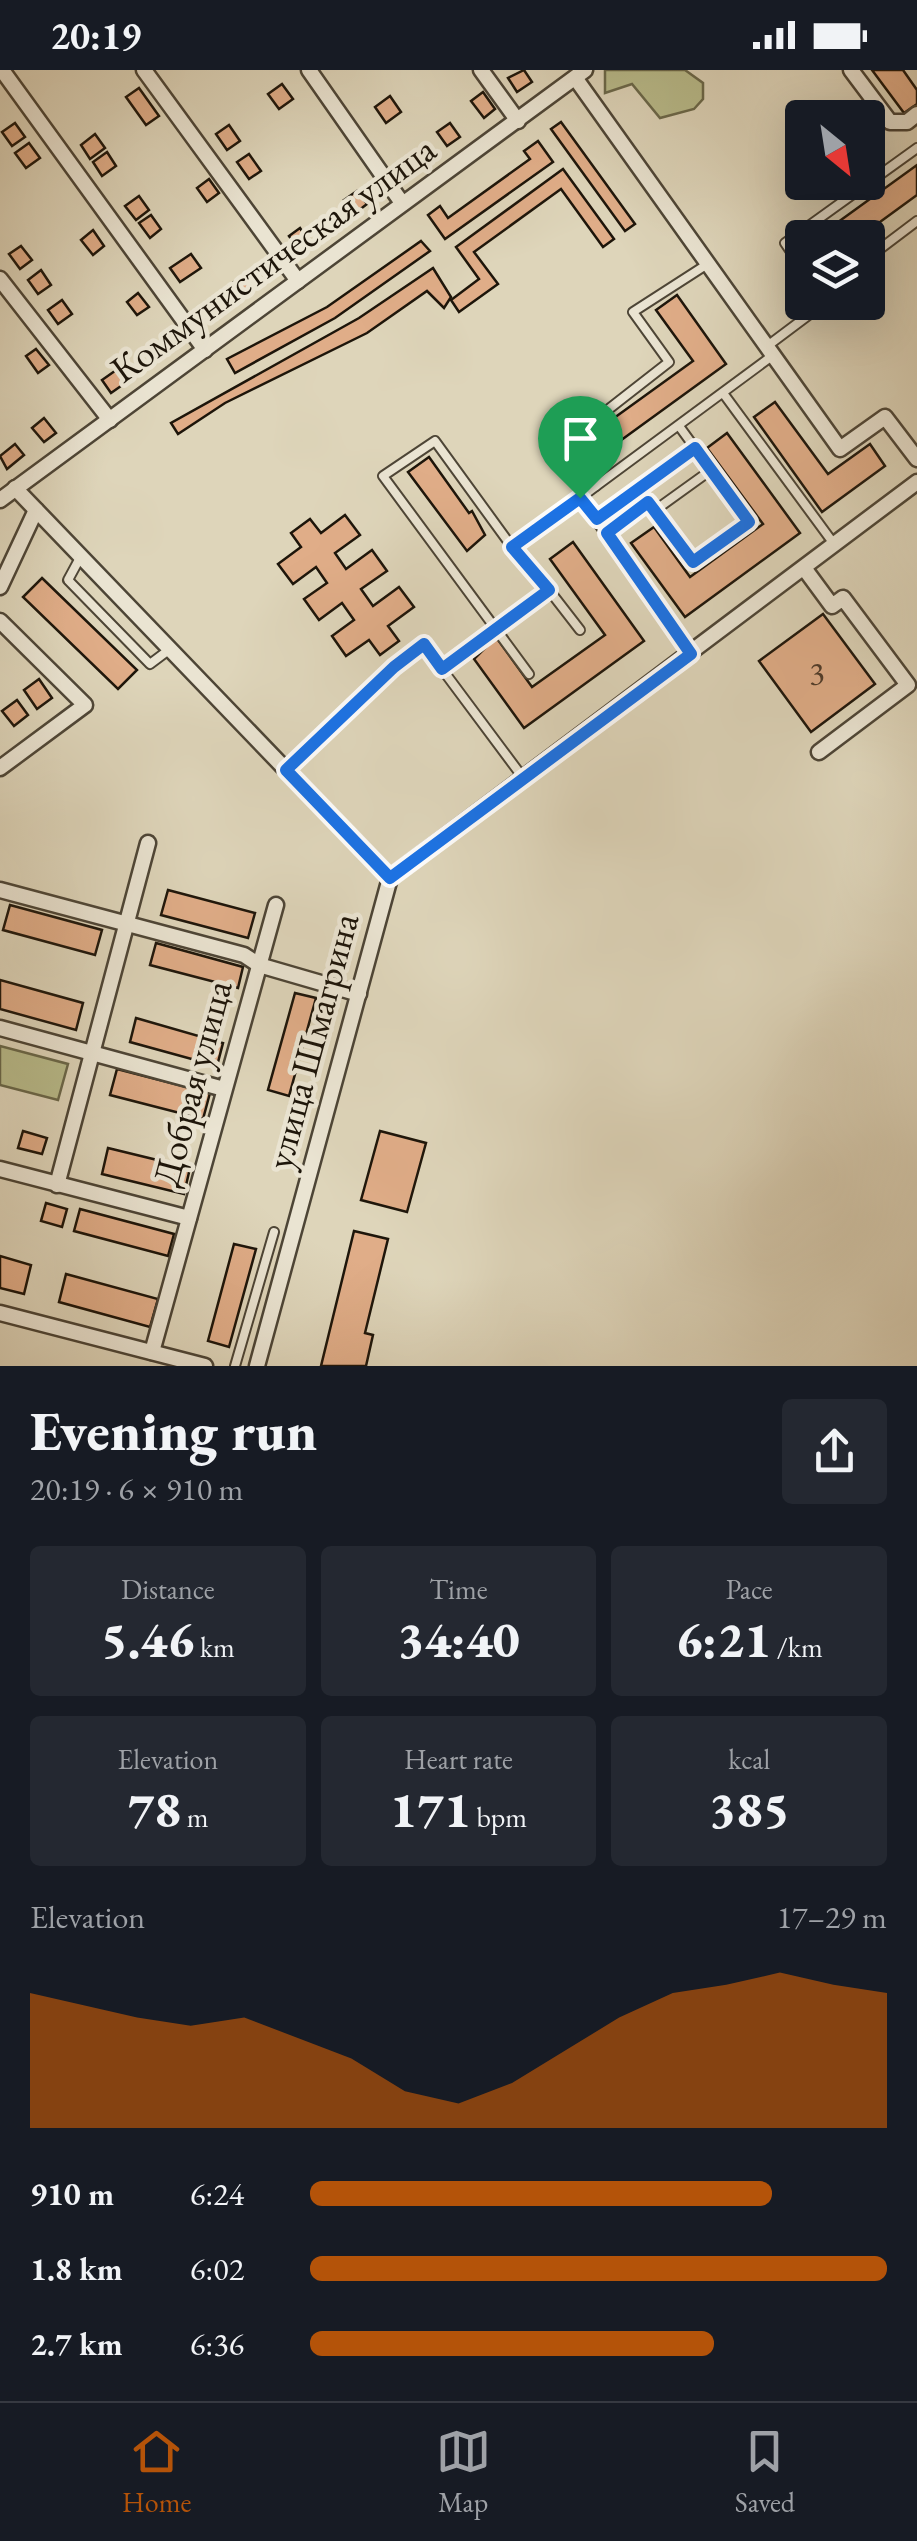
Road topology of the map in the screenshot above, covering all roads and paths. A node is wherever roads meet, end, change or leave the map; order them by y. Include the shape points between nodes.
1 (2, 70) edge
2 (144, 70) edge
3 (309, 70) edge
4 (481, 70) edge
5 (852, 70) edge
6 (580, 75) edge
7 (917, 114) edge
8 (518, 120) junction
9 (917, 148) edge
10 (402, 203) junction
11 (817, 220) edge
12 (917, 221) edge
13 (885, 245) edge
14 (706, 265) junction
15 (0, 280) edge
16 (298, 281) junction
17 (808, 320) edge
18 (205, 350) junction
19 (769, 352) junction
20 (723, 393) junction
21 (110, 420) junction
22 (679, 426) junction
23 (695, 448) junction
24 (917, 459) edge
25 (711, 470) junction
26 (917, 482) edge
27 (596, 486) junction
28 (5, 495) edge
29 (580, 498) junction
30 (36, 510) junction
31 (654, 511) junction
32 (597, 519) junction
33 (607, 533) junction
34 (834, 544) junction
35 (512, 547) junction
36 (81, 556) junction
37 (804, 568) junction
38 (0, 587) edge
39 (549, 590) junction
40 (0, 620) edge
41 (496, 629) junction
42 (580, 630) dead end
43 (170, 650) junction
44 (691, 654) junction
45 (442, 669) junction
46 (529, 674) dead end
47 (819, 752) dead end
48 (0, 768) edge
49 (286, 770) junction
50 (524, 779) junction
51 (148, 843) dead end
52 (390, 878) junction
53 (0, 890) edge
54 (276, 905) dead end
55 (126, 924) junction
56 (259, 966) junction
57 (358, 994) junction
58 (0, 1028) edge
59 (92, 1051) junction
60 (224, 1088) junction
61 (0, 1170) edge
62 (57, 1185) junction
63 (188, 1218) junction
64 (274, 1232) dead end
65 (0, 1312) edge
66 (152, 1352) junction
67 (205, 1366) edge
68 (235, 1366) edge
69 (257, 1366) edge

1 - 18 street
2 - 16 street
3 - 10 street
4 - 8 street
5 - 7 street via 890,122
6 - 8 street, Коммунистическая улица
6 - 14 street
8 - 10 street, Коммунистическая улица
9 - 11 lane
10 - 16 street, Коммунистическая улица
12 - 13 lane
14 - 19 street
14 - 27 lane via 633,312 669,362 564,444
15 - 21 street
16 - 18 street, Коммунистическая улица
17 - 19 lane
18 - 21 street, Коммунистическая улица
19 - 20 lane
19 - 24 street via 840,449 885,417
20 - 22 lane
20 - 34 lane
21 - 28 street, Коммунистическая улица
22 - 23 lane
22 - 27 lane
23 - 25 lane
23 - 32 lane
25 - 31 lane
25 - 31 lane via 749,522 693,562
26 - 34 street
27 - 29 lane
28 - 30 street, улица Шмагрина
29 - 32 lane
29 - 35 lane
30 - 36 street, улица Шмагрина
30 - 38 street
31 - 33 lane via 648,502
32 - 33 lane
33 - 44 lane
34 - 37 street
35 - 39 lane
35 - 41 lane via 436,441 384,476
36 - 43 street, улица Шмагрина
36 - 43 lane via 68,580 150,664
37 - 44 street
37 - 47 street via 832,606 844,598 908,684
39 - 41 lane
39 - 42 lane
40 - 48 street via 85,705
41 - 45 lane
41 - 46 lane
43 - 49 street, улица Шмагрина
44 - 50 street
45 - 49 lane via 424,644
45 - 50 lane
49 - 52 street, улица Шмагрина
50 - 52 street
51 - 55 street
52 - 57 street, улица Шмагрина
53 - 55 street, Добрая улица
54 - 56 street, Добрая улица
55 - 56 street, Добрая улица via 244,955
55 - 59 street
56 - 57 street, Добрая улица
56 - 60 street, Добрая улица
57 - 69 street, улица Шмагрина
58 - 59 street
59 - 60 street
59 - 62 street
60 - 63 street, Добрая улица
61 - 62 street
62 - 63 street
63 - 66 street, Добрая улица
64 - 68 lane
65 - 66 street
66 - 67 street

